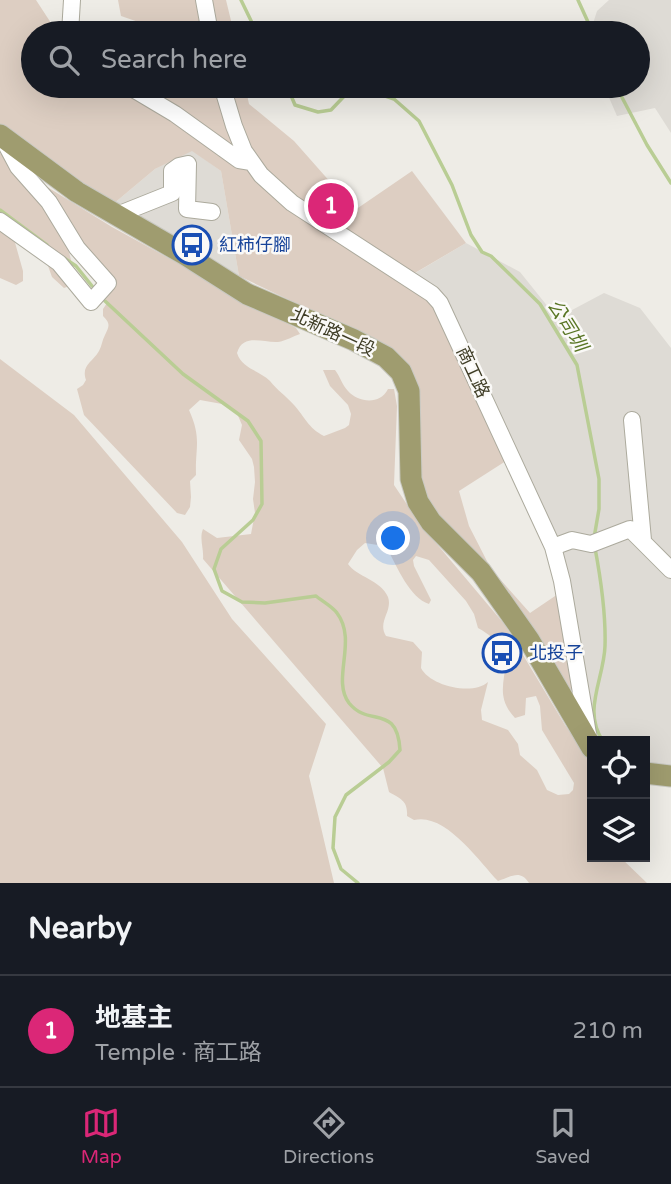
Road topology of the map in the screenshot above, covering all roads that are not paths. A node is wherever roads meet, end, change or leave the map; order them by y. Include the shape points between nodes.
1 (72, 0) edge
2 (204, 0) edge
3 (71, 21) edge
4 (208, 21) edge
5 (148, 98) edge
6 (225, 98) edge
7 (1, 136) edge
8 (251, 162) junction
9 (212, 212) dead end
10 (117, 215) junction
11 (0, 220) edge
12 (632, 420) dead end
13 (643, 540) junction
14 (553, 547) junction
15 (671, 570) edge
16 (589, 736) edge
17 (587, 740) edge
18 (650, 774) edge
19 (671, 776) edge

1 - 3 street
2 - 4 street
5 - 8 street via 239,160
6 - 8 street, 商工路
7 - 10 main road, 北新路一段 via 77,192
7 - 11 street via 18,167 108,283 91,302 59,263
8 - 14 street, 商工路 via 292,204 440,303
9 - 10 street via 187,209 188,164 172,171 172,194
10 - 17 main road, 北新路一段 via 247,294 354,340 386,357 401,372 410,391 411,479 418,502 431,523 481,572 529,640
12 - 13 street
13 - 14 street via 630,529 595,542 572,540
13 - 15 street
14 - 16 street, 商工路
18 - 19 main road

